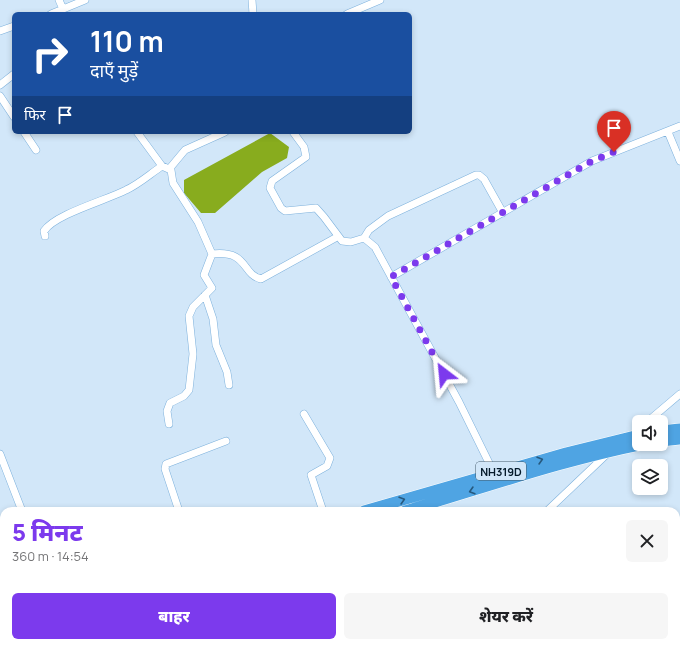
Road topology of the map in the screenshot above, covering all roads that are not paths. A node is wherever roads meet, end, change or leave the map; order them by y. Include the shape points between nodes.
1 (59, 0) edge
2 (85, 0) edge
3 (252, 0) edge
4 (380, 0) edge
5 (63, 9) junction
6 (56, 12) edge
7 (253, 12) edge
8 (352, 12) edge
9 (12, 27) edge
10 (0, 31) edge
11 (12, 76) edge
12 (0, 85) edge
13 (0, 96) edge
14 (12, 114) edge
15 (680, 126) edge
16 (668, 132) junction
17 (25, 134) edge
18 (138, 134) edge
19 (221, 134) edge
20 (294, 134) edge
21 (36, 150) dead end
22 (680, 161) edge
23 (162, 166) junction
24 (170, 168) junction
25 (503, 213) junction
26 (45, 236) dead end
27 (337, 237) junction
28 (364, 238) junction
29 (212, 254) junction
30 (391, 277) junction
31 (205, 295) junction
32 (229, 385) dead end
33 (680, 394) edge
34 (304, 414) dead end
35 (655, 415) edge
36 (169, 424) dead end
37 (680, 429) edge
38 (668, 430) edge
39 (632, 437) edge
40 (632, 437) edge
41 (680, 439) edge
42 (668, 440) edge
43 (226, 441) dead end
44 (632, 446) edge
45 (610, 451) junction
46 (0, 454) edge
47 (494, 473) junction
48 (20, 507) edge
49 (178, 507) edge
50 (322, 507) edge
51 (378, 507) edge
52 (418, 507) edge
53 (551, 507) edge
54 (166, 647) edge
55 (172, 647) edge

1 - 5 street
2 - 5 street
3 - 7 street
4 - 8 street
5 - 6 street
9 - 10 street
11 - 12 street
13 - 14 street
15 - 16 street
16 - 22 street
16 - 25 street via 592,161
17 - 21 street
18 - 23 street
19 - 24 street via 185,150
20 - 27 street via 304,147 306,157 272,181 272,192 285,211 316,208
23 - 24 street
23 - 26 street via 126,190 47,226
24 - 29 street via 173,183 198,222
25 - 28 street via 484,179 476,175 388,216 369,230
25 - 30 street
27 - 28 street via 346,243
27 - 29 street via 261,279 236,257
28 - 30 street via 375,247
29 - 31 street via 204,275 212,288
30 - 47 street via 459,402
31 - 32 street via 213,319 216,345 226,368
31 - 36 street via 193,307 189,316 193,354 189,390 184,396 170,403 167,411
33 - 35 street
34 - 50 street via 330,458 327,466 311,475
37 - 38 highway
47 -> 39 highway, NH319D
40 - 45 street
41 - 42 highway
43 - 49 street via 166,464 165,469
44 - 45 highway, NH319D
45 -> 52 highway, NH319D
45 - 53 street
46 - 48 street
51 -> 47 highway, NH319D
54 - 55 street

